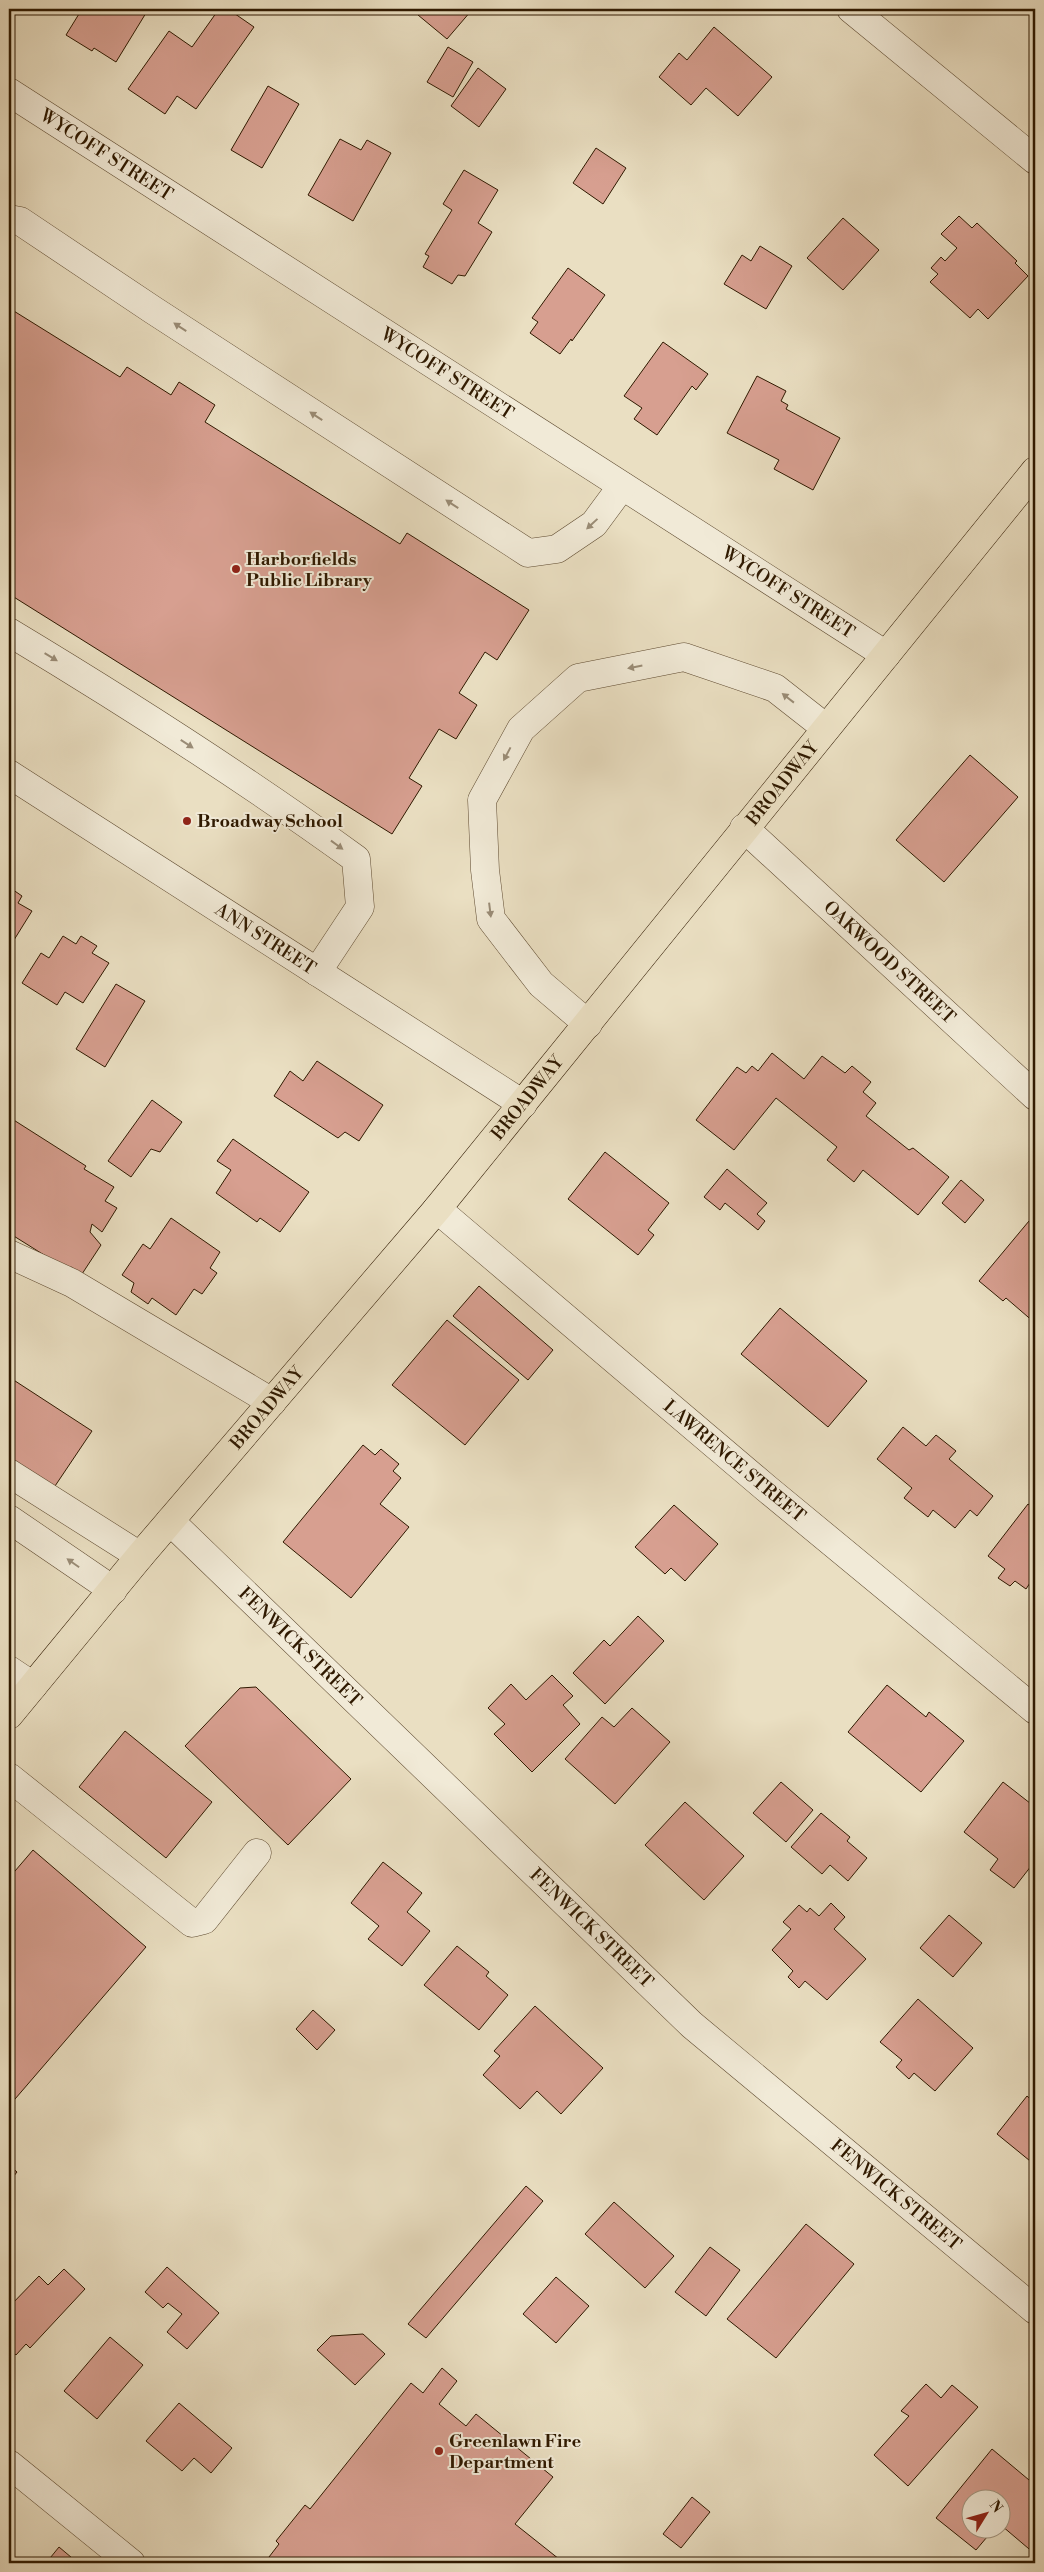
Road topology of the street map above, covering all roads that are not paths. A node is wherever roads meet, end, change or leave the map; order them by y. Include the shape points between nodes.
1 (851, 9) edge
2 (9, 92) edge
3 (1035, 160) edge
4 (9, 219) edge
5 (1035, 471) edge
6 (622, 486) junction
7 (9, 632) edge
8 (886, 656) junction
9 (826, 728) junction
10 (9, 774) edge
11 (744, 828) junction
12 (316, 972) junction
13 (588, 1024) junction
14 (1035, 1096) edge
15 (523, 1104) junction
16 (437, 1209) junction
17 (9, 1254) edge
18 (272, 1402) junction
19 (9, 1473) edge
20 (9, 1519) edge
21 (170, 1521) junction
22 (140, 1556) junction
23 (113, 1590) junction
24 (9, 1670) edge
25 (33, 1686) junction
26 (1035, 1710) edge
27 (9, 1715) edge
28 (9, 1777) edge
29 (257, 1853) dead end
30 (1035, 2310) edge
31 (9, 2464) edge
32 (131, 2563) edge

1 - 3 street
2 - 6 street, WYCOFF STREET
6 -> 4 street via 594,524 557,549 528,553 20,221
5 - 8 main road, BROADWAY
6 - 8 street, WYCOFF STREET
7 -> 12 street via 88,679 292,813 356,859 360,907
8 - 9 main road, BROADWAY
9 - 11 main road, BROADWAY
9 -> 13 street via 775,688 684,657 578,678 521,729 482,800 491,919 541,984
10 - 12 street, ANN STREET
11 - 13 main road, BROADWAY
11 - 14 street, OAKWOOD STREET
12 - 15 street, ANN STREET
13 - 15 main road, BROADWAY
15 - 16 main road, BROADWAY
16 - 18 main road, BROADWAY
16 - 26 street, LAWRENCE STREET via 766,1488
17 - 18 street via 80,1288
18 - 21 main road, BROADWAY
19 - 22 street
23 -> 20 street
21 - 22 main road, BROADWAY
21 - 30 street, FENWICK STREET via 692,2025
22 - 23 main road, BROADWAY
23 - 25 main road, BROADWAY
24 - 25 street
25 - 27 main road, BROADWAY
28 - 29 street via 192,1923 204,1920
31 - 32 street

